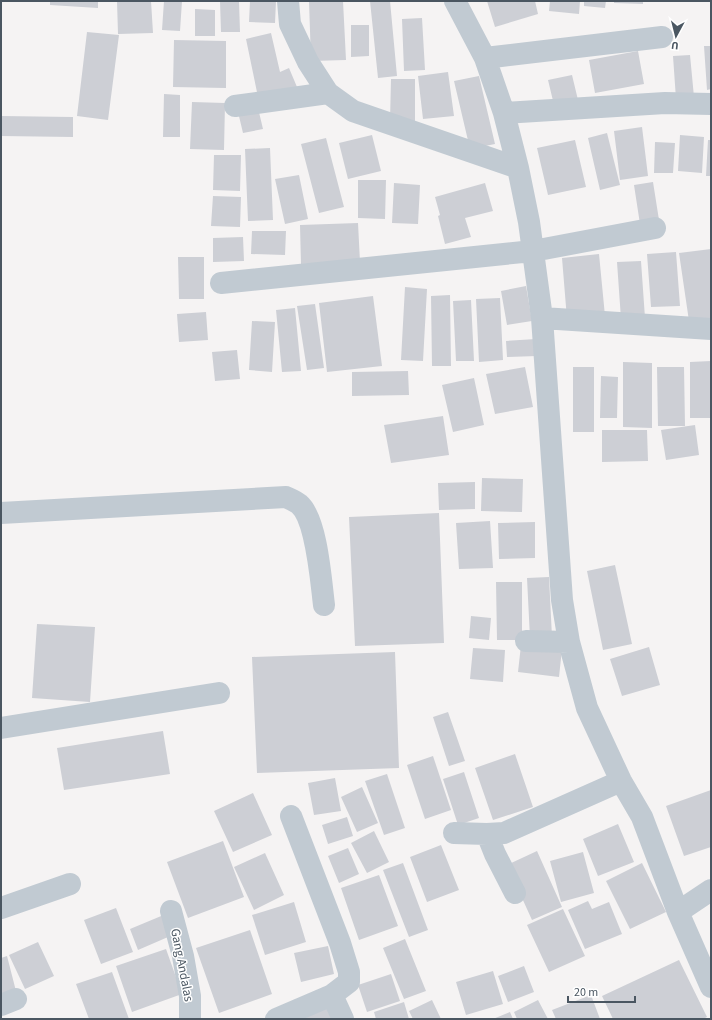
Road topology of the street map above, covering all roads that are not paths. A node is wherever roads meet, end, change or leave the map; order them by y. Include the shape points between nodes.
1 (288, 1) edge
2 (455, 1) edge
3 (662, 37) dead end
4 (485, 58) junction
5 (328, 93) junction
6 (711, 104) edge
7 (235, 106) dead end
8 (504, 114) junction
9 (518, 168) junction
10 (655, 228) dead end
11 (533, 251) junction
12 (221, 283) dead end
13 (542, 318) junction
14 (711, 329) edge
15 (1, 512) edge
16 (324, 605) dead end
17 (526, 641) dead end
18 (569, 642) junction
19 (219, 693) dead end
20 (1, 728) edge
21 (621, 781) junction
22 (291, 816) dead end
23 (454, 833) dead end
24 (487, 834) junction
25 (70, 884) dead end
26 (711, 890) edge
27 (515, 892) dead end
28 (1, 908) edge
29 (171, 911) dead end
30 (678, 912) junction
31 (711, 986) edge
32 (332, 995) junction
33 (190, 1019) edge
34 (276, 1019) edge
35 (344, 1019) edge

1 - 5 street via 290,24 308,62
2 - 4 street
3 - 4 street
4 - 8 street
5 - 7 street
5 - 9 street via 353,111
6 - 8 street via 665,103
8 - 9 street
9 - 11 street
10 - 11 street
11 - 12 street
11 - 13 street
13 - 14 street
13 - 18 street via 562,600
15 - 16 street via 286,497 300,505 309,519
17 - 18 street
18 - 21 street via 587,708
19 - 20 street
21 - 24 street via 504,833
21 - 30 street via 642,817
22 - 32 street via 349,972 350,982
23 - 24 street
24 - 27 street
25 - 28 street
26 - 30 street
29 - 33 street, Gang Andalas via 183,956 190,996
30 - 31 street
32 - 34 street
32 - 35 street

